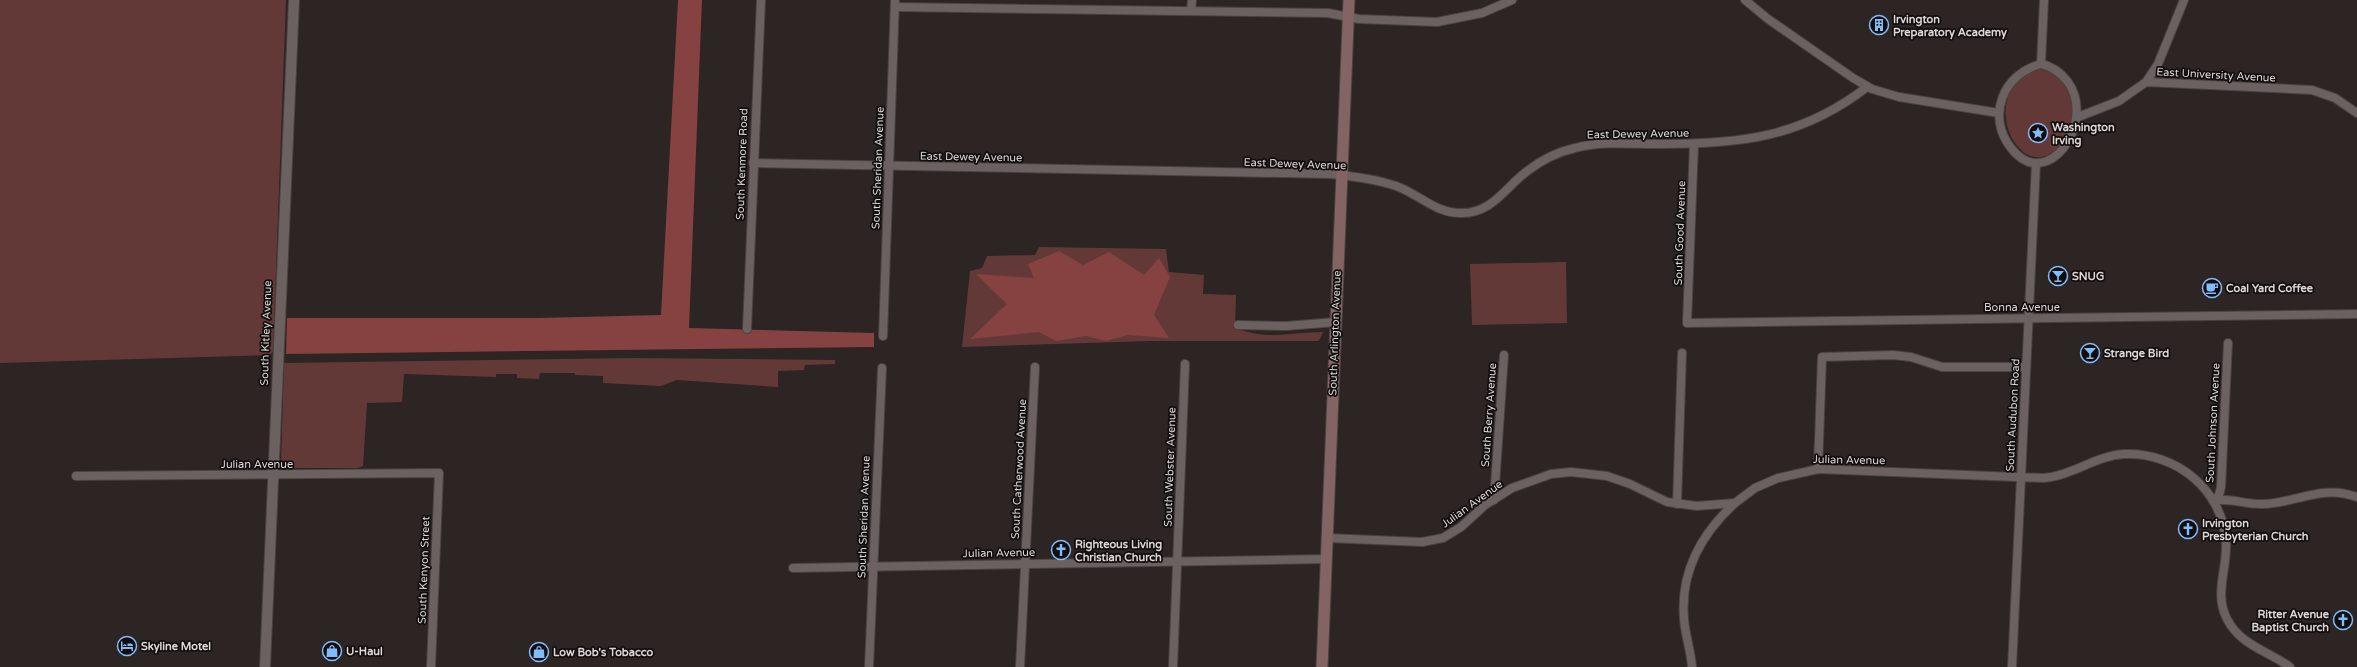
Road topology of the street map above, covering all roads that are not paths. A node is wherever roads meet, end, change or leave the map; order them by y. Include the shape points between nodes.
1 (294, 0) edge
2 (761, 0) edge
3 (1192, 0) edge
4 (1349, 0) edge
5 (1512, 0) edge
6 (1745, 0) edge
7 (2044, 0) edge
8 (2184, 0) edge
9 (895, 4) edge
10 (1010, 4) edge
11 (1192, 10) junction
12 (1348, 16) junction
13 (2041, 64) junction
14 (2146, 82) junction
15 (1867, 87) junction
16 (1999, 113) junction
17 (2357, 113) edge
18 (2078, 117) junction
19 (1694, 144) junction
20 (753, 163) junction
21 (2036, 163) junction
22 (889, 167) junction
23 (1342, 175) junction
24 (2357, 314) edge
25 (2029, 318) junction
26 (1336, 322) junction
27 (1687, 323) joint
28 (1238, 325) dead end
29 (747, 329) dead end
30 (883, 336) dead end
31 (2228, 343) dead end
32 (1682, 353) dead end
33 (1504, 355) dead end
34 (1185, 364) dead end
35 (1035, 367) dead end
36 (2026, 367) junction
37 (882, 368) dead end
38 (1818, 468) junction
39 (439, 473) joint
40 (272, 474) junction
41 (76, 476) dead end
42 (2021, 478) junction
43 (2357, 497) edge
44 (1494, 500) junction
45 (2213, 501) junction
46 (1735, 503) junction
47 (1677, 504) junction
48 (1327, 538) junction
49 (1326, 559) junction
50 (1177, 562) junction
51 (1025, 563) junction
52 (873, 567) junction
53 (793, 568) dead end
54 (265, 667) edge
55 (431, 667) edge
56 (869, 667) edge
57 (1020, 667) edge
58 (1173, 667) edge
59 (1322, 667) edge
60 (1692, 667) edge
61 (2012, 667) edge
62 (2290, 667) edge

1 - 40 street, South Kitley Avenue
2 - 20 street, South Kenmore Road
3 - 11 street
4 - 12 main road, South Arlington Avenue
5 - 12 street via 1482,13 1437,22 1359,19
6 - 15 street via 1768,19
7 - 13 street
8 - 14 street via 2158,64
9 - 10 street
9 - 22 street, South Sheridan Avenue
10 - 11 street
11 - 12 street via 1328,13
12 - 23 main road, South Arlington Avenue
13 - 16 street via 2027,69 2013,79 2002,96
13 - 18 street via 2056,70 2070,86 2076,100
14 - 17 street, East University Avenue via 2312,90 2335,98
14 - 18 street, East University Avenue via 2112,105
15 - 16 street via 1895,96
15 - 19 street, East Dewey Avenue via 1819,117 1778,133 1742,141
16 - 21 street via 2001,129 2010,147 2022,158
18 - 21 street via 2072,136 2061,151 2047,161
19 - 23 street, East Dewey Avenue via 1601,144 1572,148 1532,168 1492,204 1466,213 1441,210 1406,190 1387,183
19 - 27 street, South Good Avenue
20 - 22 street, East Dewey Avenue
20 - 29 street, South Kenmore Road
21 - 25 street, South Audubon Road
22 - 23 street, East Dewey Avenue
22 - 30 street, South Sheridan Avenue
23 - 26 main road, South Arlington Avenue
24 - 25 street, Bonna Avenue
25 - 27 street, Bonna Avenue
25 - 36 street, South Audubon Road
26 - 28 street via 1286,326
26 - 48 main road, South Arlington Avenue
31 - 45 street, South Johnson Avenue via 2221,487 2219,495
32 - 47 street
33 - 44 street, South Berry Avenue
34 - 50 street, South Webster Avenue
35 - 51 street, South Catherwood Avenue
36 - 38 street via 1942,367 1911,357 1894,355 1822,357
36 - 42 street, South Audubon Road
37 - 52 street, South Sheridan Avenue
38 - 42 street, Julian Avenue
38 - 46 street, Julian Avenue via 1778,478 1755,488
39 - 40 street, Julian Avenue
39 - 55 street, South Kenyon Street
40 - 41 street, Julian Avenue
40 - 54 street, South Kitley Avenue
42 - 45 street, Julian Avenue via 2060,476 2111,456 2144,455 2183,469 2202,486
42 - 61 street, South Audubon Road
43 - 45 street via 2326,491 2262,504 2221,499
44 - 47 street, Julian Avenue via 1512,488 1535,478 1579,472 1622,480 1660,499
44 - 48 street, Julian Avenue via 1451,534 1435,540 1422,542
45 - 62 street, Julian Avenue via 2223,525 2226,541 2220,593 2226,616 2242,639
46 - 47 street, Julian Avenue via 1697,506
46 - 60 street via 1706,533 1690,570 1685,590 1684,616
48 - 49 main road, South Arlington Avenue
49 - 50 street, Julian Avenue
49 - 59 main road, South Arlington Avenue
50 - 51 street, Julian Avenue
50 - 58 street, South Webster Avenue
51 - 52 street, Julian Avenue
51 - 57 street, South Catherwood Avenue
52 - 53 street, Julian Avenue
52 - 56 street, South Sheridan Avenue

